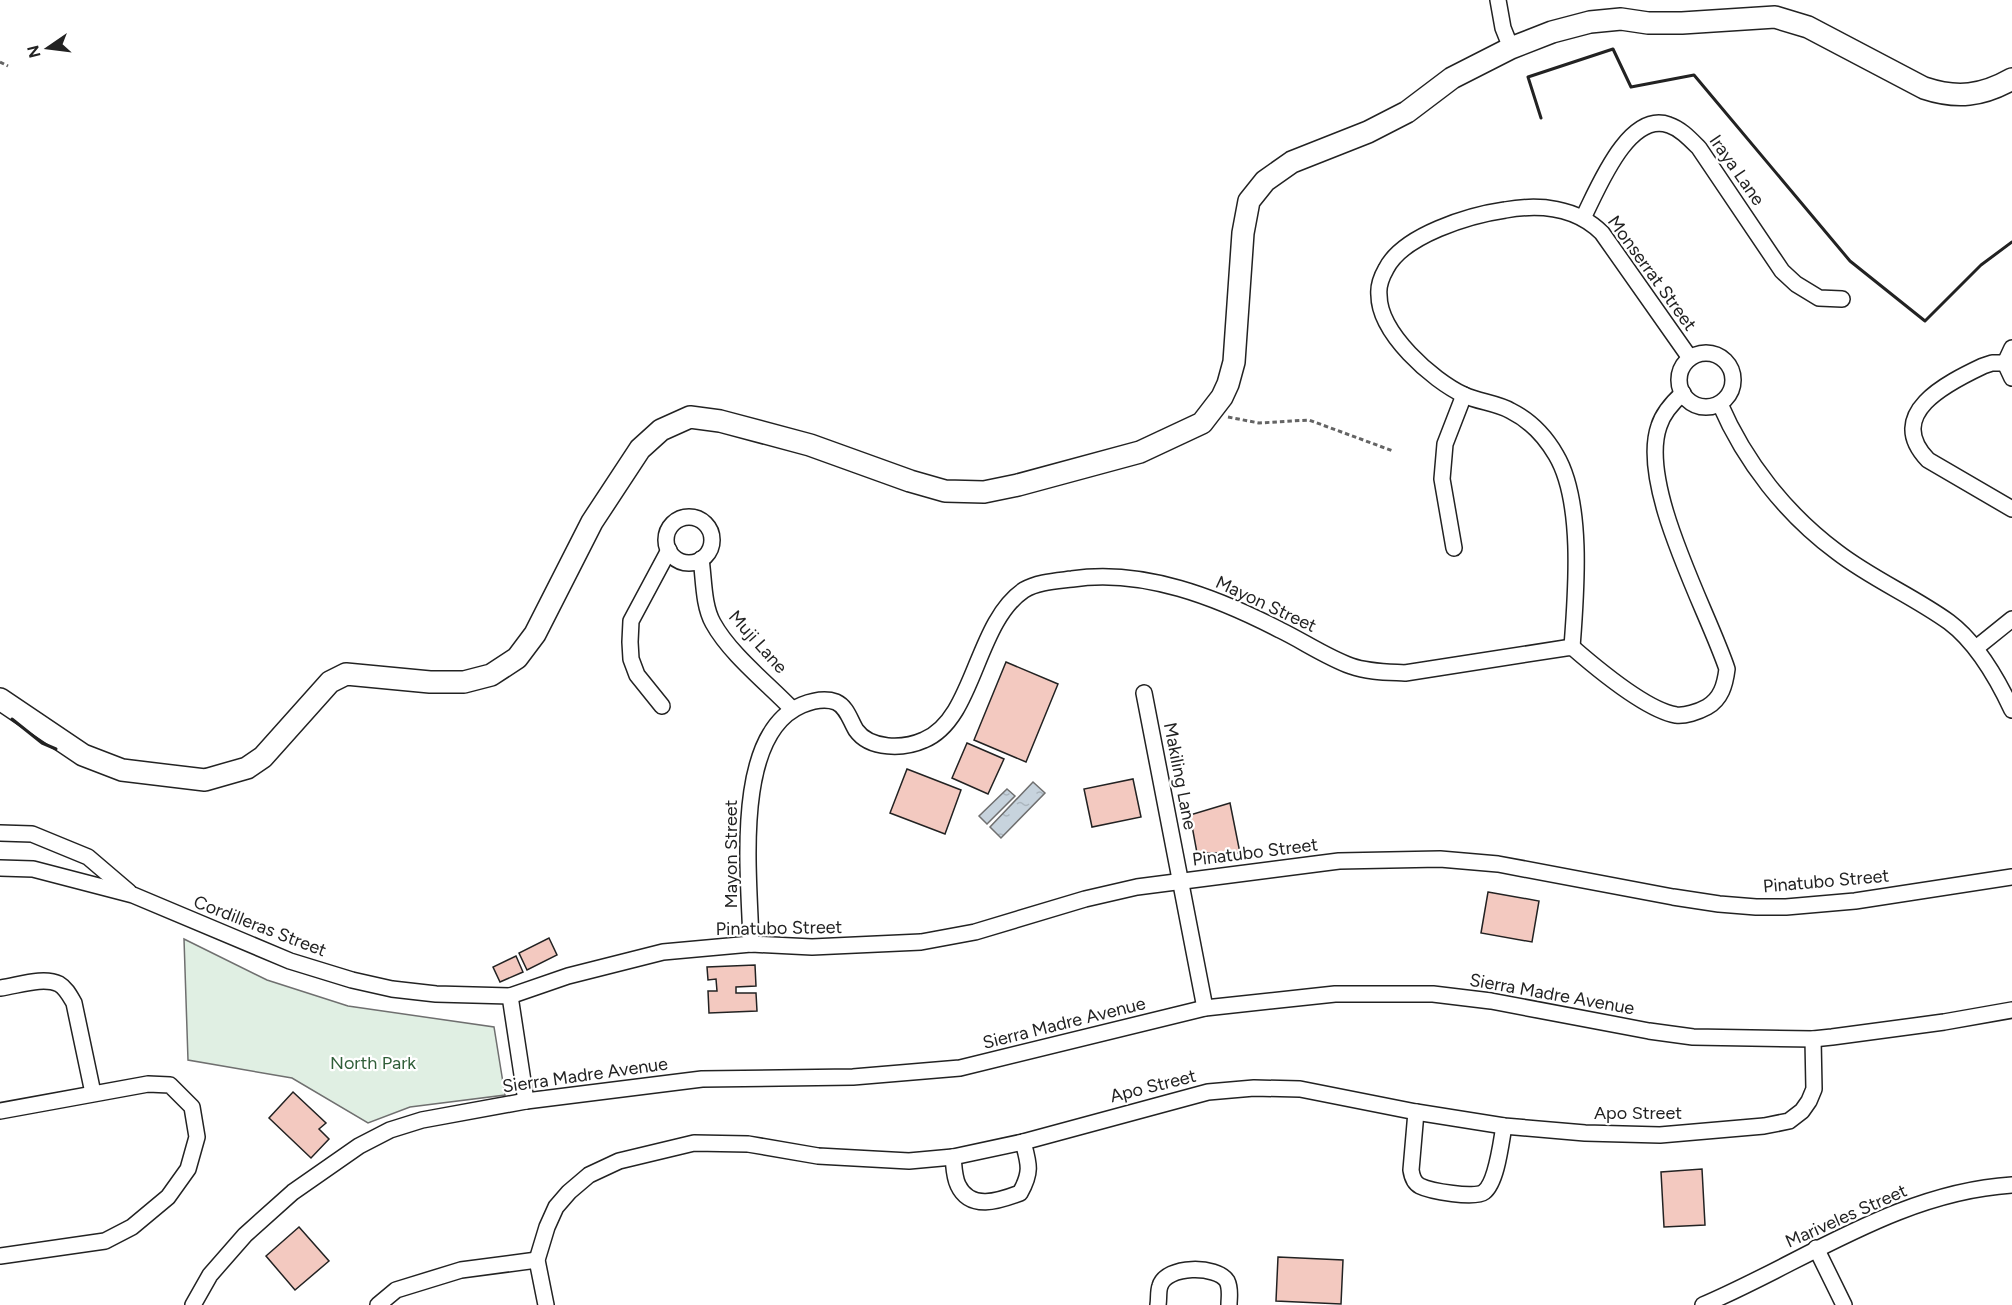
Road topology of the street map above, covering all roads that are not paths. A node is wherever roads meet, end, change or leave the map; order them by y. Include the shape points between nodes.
1 (1498, 0) edge
2 (1511, 48) junction
3 (2012, 79) edge
4 (1583, 218) junction
5 (1842, 299) dead end
6 (2012, 348) edge
7 (1690, 358) junction
8 (2005, 363) junction
9 (2012, 378) edge
10 (1683, 393) junction
11 (1464, 395) junction
12 (1720, 404) junction
13 (2012, 509) edge
14 (1454, 548) dead end
15 (669, 550) junction
16 (701, 559) junction
17 (2012, 619) edge
18 (1572, 647) junction
19 (1976, 648) junction
20 (1144, 693) dead end
21 (0, 699) edge
22 (662, 706) dead end
23 (792, 709) junction
24 (2012, 710) edge
25 (0, 833) edge
26 (0, 868) edge
27 (2012, 877) edge
28 (1181, 881) junction
29 (133, 895) junction
30 (751, 944) junction
31 (0, 988) edge
32 (510, 996) junction
33 (1205, 1008) junction
34 (2012, 1010) edge
35 (1813, 1039) junction
36 (93, 1093) junction
37 (526, 1101) junction
38 (0, 1111) edge
39 (1416, 1112) junction
40 (1504, 1126) junction
41 (1023, 1142) junction
42 (952, 1157) junction
43 (2012, 1185) edge
44 (1816, 1248) junction
45 (0, 1256) edge
46 (537, 1260) junction
47 (193, 1305) edge
48 (378, 1305) edge
49 (546, 1305) edge
50 (1158, 1305) edge
51 (1228, 1305) edge
52 (1703, 1305) edge
53 (1844, 1305) edge

1 - 2 street
2 - 3 street via 1590,22 1622,19 1682,23 1775,17 1808,27 1944,95 1972,94
2 - 21 street via 1452,78 1407,112 1292,162 1265,181 1249,201 1234,362 1228,384 1202,423 1140,452 984,492 945,491 810,445 690,417 661,430 640,449 592,522 534,634 517,658 491,675 464,682 430,682 346,674 330,682 263,757 247,768 205,780 122,770 82,755
4 - 5 street, Iraya Lane via 1617,153 1634,134 1665,124 1686,135 1699,148 1782,271 1819,298
4 - 7 street, Monserrat Street via 1602,233
4 - 11 street, Monserrat Street via 1549,208 1482,213 1435,231 1407,246 1389,262 1378,295 1384,316 1414,358
6 - 8 street
7 - 10 street via 1681,370
7 - 12 street via 1707,352 1729,365 1731,391
8 - 9 street
8 - 13 street via 1983,366 1932,396 1922,404 1913,426 1919,451 1928,460
10 - 12 street via 1703,407
10 - 18 street via 1659,424 1657,476 1682,558 1727,669 1725,686 1713,704 1700,712 1678,716 1647,704
11 - 14 street via 1445,444 1442,479
11 - 18 street, Monserrat Street via 1517,414 1547,440 1558,458 1574,524 1576,591
12 - 19 street via 1739,444 1760,475 1810,529 1875,579 1950,622
15 - 16 street via 687,562
15 - 16 street via 670,527 691,517 705,524 712,538
15 - 22 street via 631,621 630,642 637,675
16 - 23 street, Muji Lane via 712,622 749,667
17 - 19 street
18 - 23 street, Mayon Street via 1405,673 1378,672 1351,666 1244,612 1178,588 1107,577 1078,578 1024,590 1007,607 982,648 956,711 926,740 892,746 870,742 857,731 838,703 827,700
19 - 24 street
20 - 28 street, Makiling Lane
23 - 30 street, Mayon Street via 770,735 758,759 750,796
25 - 29 street via 32,834 88,857
26 - 29 street, Cordilleras Street via 33,869
27 - 28 street, Pinatubo Street via 1855,901 1786,907 1719,904 1543,871 1440,859 1339,861
28 - 30 street, Pinatubo Street via 1106,894 975,932 921,942 812,948
28 - 33 street, Makiling Lane
29 - 32 street, Cordilleras Street via 290,961 352,980 436,994
30 - 32 street, Pinatubo Street via 663,952 568,976
31 - 36 street via 47,981 60,984 68,993 74,1003
32 - 37 street
33 - 35 street, Sierra Madre Avenue via 1335,994 1433,994 1693,1037
33 - 37 street, Sierra Madre Avenue via 960,1068 853,1077 702,1079
34 - 35 street, Sierra Madre Avenue
35 - 40 street, Apo Street via 1814,1089 1802,1111 1789,1121 1660,1135
36 - 38 street
36 - 45 street via 148,1084 170,1085 192,1107 197,1137 188,1169 168,1197 132,1227 105,1240
37 - 47 street, Sierra Madre Avenue via 422,1120 359,1146 293,1192 245,1235 210,1275
39 - 40 street, Apo Street
39 - 40 street via 1413,1179 1434,1191 1483,1193 1498,1161
39 - 41 street, Apo Street via 1300,1089 1254,1088 1208,1092
41 - 42 street, Apo Street
41 - 42 street via 1028,1179 1020,1193 990,1203 965,1196 957,1184
42 - 46 street, Apo Street via 898,1160 818,1156 748,1144 694,1143 619,1161 589,1176 556,1207
43 - 44 street, Mariveles Street via 1965,1191 1926,1202
44 - 52 street, Mariveles Street
44 - 53 street
46 - 48 street via 461,1270 396,1290
46 - 49 street, Apo Street
50 - 51 street via 1164,1278 1186,1270 1222,1276 1230,1290

